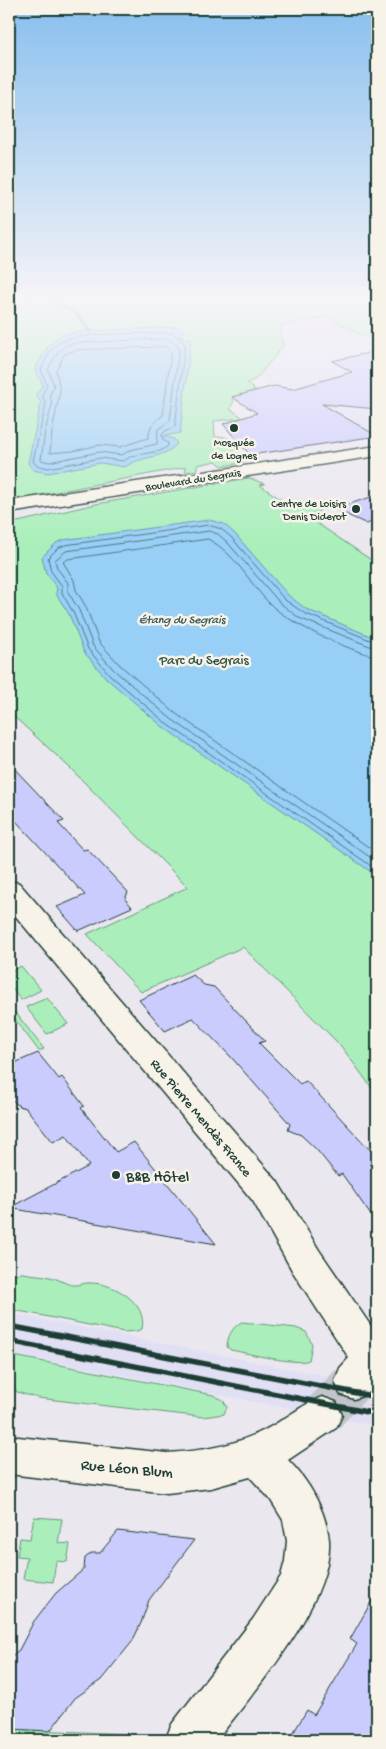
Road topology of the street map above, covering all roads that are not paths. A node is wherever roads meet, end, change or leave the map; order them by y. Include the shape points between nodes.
1 (377, 450) edge
2 (9, 507) edge
3 (9, 890) edge
4 (368, 1366) edge
5 (322, 1415) tunnel mouth
6 (9, 1455) edge
7 (257, 1456) junction
8 (188, 1740) edge

1 - 2 street, Boulevard du Segrais
3 - 4 street, Rue Pierre Mendès France via 265,1192
5 - 7 street, Rue Léon Blum via 300,1432
6 - 7 street, Rue Léon Blum via 167,1473 214,1468
7 - 8 street via 288,1488 304,1522 307,1541 301,1580 279,1621

